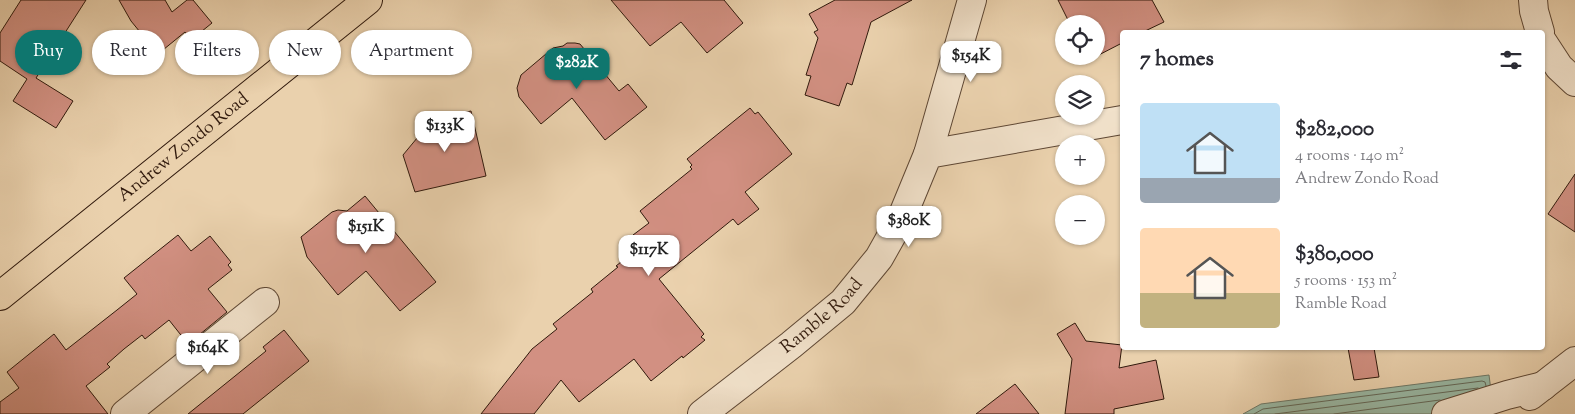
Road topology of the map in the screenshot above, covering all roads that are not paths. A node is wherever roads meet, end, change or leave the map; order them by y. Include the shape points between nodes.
1 (368, 0) edge
2 (972, 0) edge
3 (1533, 0) edge
4 (1539, 30) edge
5 (1545, 45) edge
6 (1575, 82) edge
7 (1120, 120) edge
8 (928, 154) junction
9 (0, 296) edge
10 (266, 302) dead end
11 (1575, 361) edge
12 (1543, 386) junction
13 (1519, 405) dead end
14 (124, 414) edge
15 (702, 414) edge
16 (1446, 414) edge

1 - 9 main road, Andrew Zondo Road
2 - 8 street, Ramble Road
3 - 4 street
5 - 6 street via 1559,67
7 - 8 street
8 - 15 street, Ramble Road via 902,217 879,258 843,302
10 - 14 street
11 - 12 street
12 - 13 street
12 - 16 street

